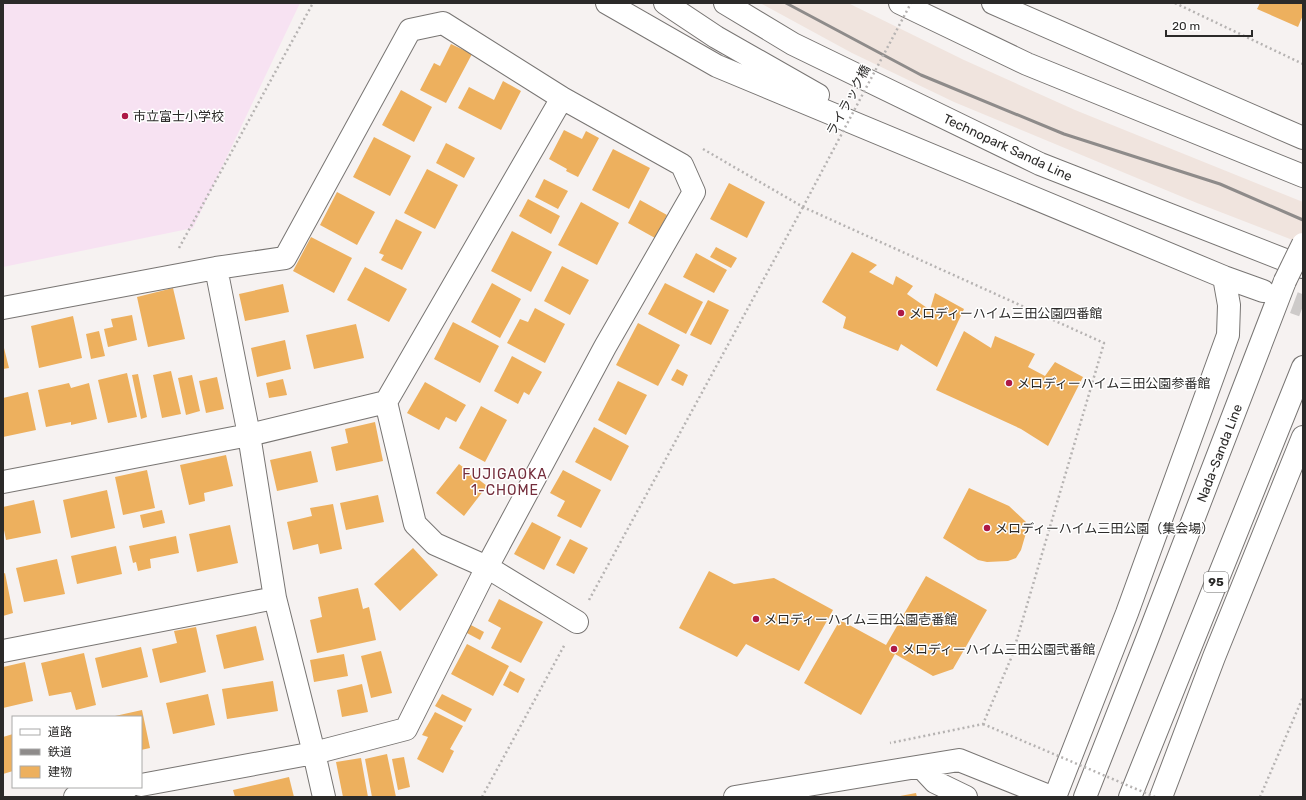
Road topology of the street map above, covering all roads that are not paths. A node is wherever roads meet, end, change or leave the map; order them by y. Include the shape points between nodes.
1 (607, 3) edge
2 (665, 3) edge
3 (725, 3) edge
4 (900, 3) edge
5 (996, 4) edge
6 (562, 98) junction
7 (1303, 138) edge
8 (899, 142) junction
9 (1303, 176) edge
10 (1303, 244) edge
11 (1303, 267) edge
12 (216, 268) junction
13 (1224, 277) junction
14 (1262, 291) tunnel mouth
15 (3, 308) edge
16 (1303, 367) edge
17 (386, 402) junction
18 (249, 435) junction
19 (1303, 437) edge
20 (3, 482) edge
21 (487, 567) junction
22 (275, 598) junction
23 (577, 622) road end
24 (3, 651) edge
25 (314, 752) junction
26 (921, 767) junction
27 (142, 785) edge
28 (123, 788) edge
29 (75, 797) edge
30 (324, 797) edge
31 (735, 797) edge
32 (966, 797) edge
33 (1050, 797) edge
34 (1055, 797) edge
35 (1085, 797) edge
36 (1130, 797) edge
37 (1161, 797) edge

1 - 8 main road via 717,66
2 - 8 main road via 716,37
3 - 11 main road, Technopark Sanda Line via 792,44 1040,164
4 - 9 main road via 1027,64
5 - 7 main road
6 - 12 main road via 443,23 410,30 285,258
6 - 17 main road
6 - 21 main road via 682,166 694,192 605,347
8 - 13 main road
10 - 35 main road, Nada-Sanda Line, bridge via 1284,281
12 - 15 main road
12 - 18 main road
13 - 14 main road
13 - 34 main road via 1229,305 1228,335 1127,613
16 - 36 main road, 95
17 - 18 main road
17 - 21 main road via 415,524 435,544
18 - 20 main road
18 - 22 main road
19 - 37 main road, 95
21 - 23 main road
21 - 25 main road via 406,729
22 - 24 main road
22 - 25 main road
25 - 27 main road
25 - 30 main road
26 - 31 main road
26 - 32 main road via 935,782
26 - 33 main road via 959,760
28 - 29 main road

